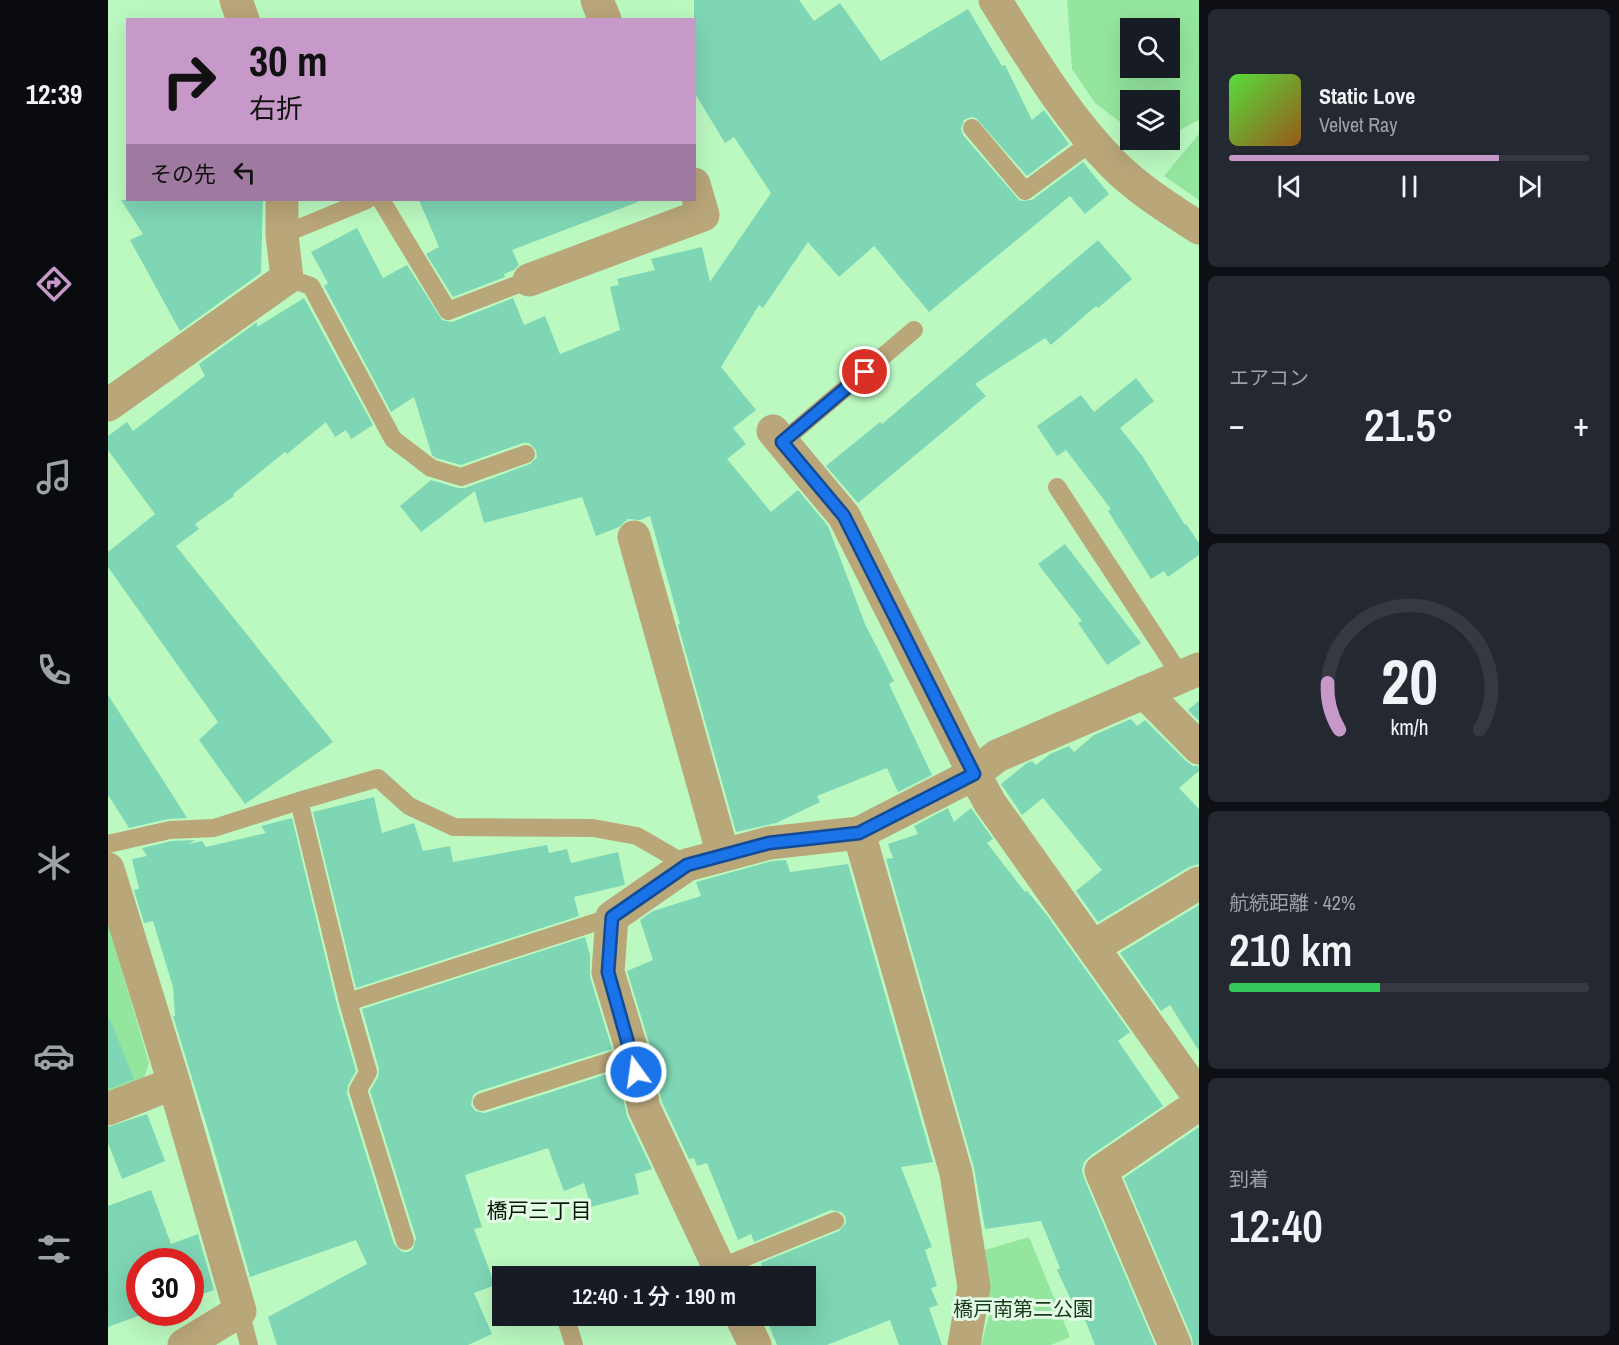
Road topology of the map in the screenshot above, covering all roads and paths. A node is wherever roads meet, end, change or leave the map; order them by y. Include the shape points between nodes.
1 (236, 0) edge
2 (597, 0) edge
3 (995, 0) edge
4 (242, 18) edge
5 (604, 18) edge
6 (972, 128) dead end
7 (1093, 141) junction
8 (696, 191) edge
9 (282, 201) edge
10 (365, 201) edge
11 (382, 201) edge
12 (1199, 228) edge
13 (282, 235) junction
14 (287, 278) junction
15 (529, 280) joint
16 (914, 330) dead end
17 (108, 405) edge
18 (777, 436) joint
19 (526, 454) dead end
20 (1057, 487) dead end
21 (634, 537) dead end
22 (1190, 673) edge
23 (1144, 692) junction
24 (1199, 748) edge
25 (974, 774) junction
26 (299, 801) junction
27 (859, 833) junction
28 (108, 844) edge
29 (723, 855) junction
30 (687, 865) junction
31 (108, 869) edge
32 (1199, 883) edge
33 (612, 917) junction
34 (1093, 947) junction
35 (348, 1002) junction
36 (633, 1054) junction
37 (174, 1083) junction
38 (1199, 1097) edge
39 (482, 1102) dead end
40 (1199, 1104) edge
41 (108, 1109) edge
42 (835, 1221) dead end
43 (405, 1241) dead end
44 (718, 1266) edge
45 (734, 1266) edge
46 (240, 1311) junction
47 (568, 1326) edge
48 (746, 1326) edge
49 (184, 1345) edge
50 (249, 1345) edge
51 (574, 1345) edge
52 (755, 1345) edge
53 (964, 1345) edge
54 (1175, 1345) edge

1 - 4 street
2 - 5 street
3 - 7 street via 1043,77
6 - 7 lane via 1025,191
7 - 12 street via 1114,165
8 - 15 street via 703,215
9 - 13 street
10 - 13 lane
11 - 15 lane via 448,311
13 - 14 street
14 - 17 street
14 - 19 lane via 311,286 393,439 431,468 461,477
16 - 18 lane
18 - 25 street via 844,516
20 - 22 lane
21 - 29 street
22 - 23 street
23 - 24 street
23 - 25 street via 997,756
25 - 27 street
25 - 34 street via 990,803
26 - 28 lane via 214,828 170,831
26 - 30 lane via 378,778 409,806 454,826 593,828 637,836
26 - 35 lane
27 - 29 street via 769,843
27 - 53 street via 956,1173 974,1287
29 - 30 street
30 - 33 street
31 - 37 street
32 - 34 street
33 - 35 lane
33 - 36 street via 608,972
34 - 38 street
35 - 43 lane via 368,1072 358,1090
36 - 39 lane
36 - 44 street via 644,1108
37 - 41 street
37 - 46 street
40 - 54 street via 1101,1171
42 - 45 lane
46 - 49 street
46 - 50 lane
47 - 51 lane
48 - 52 street

